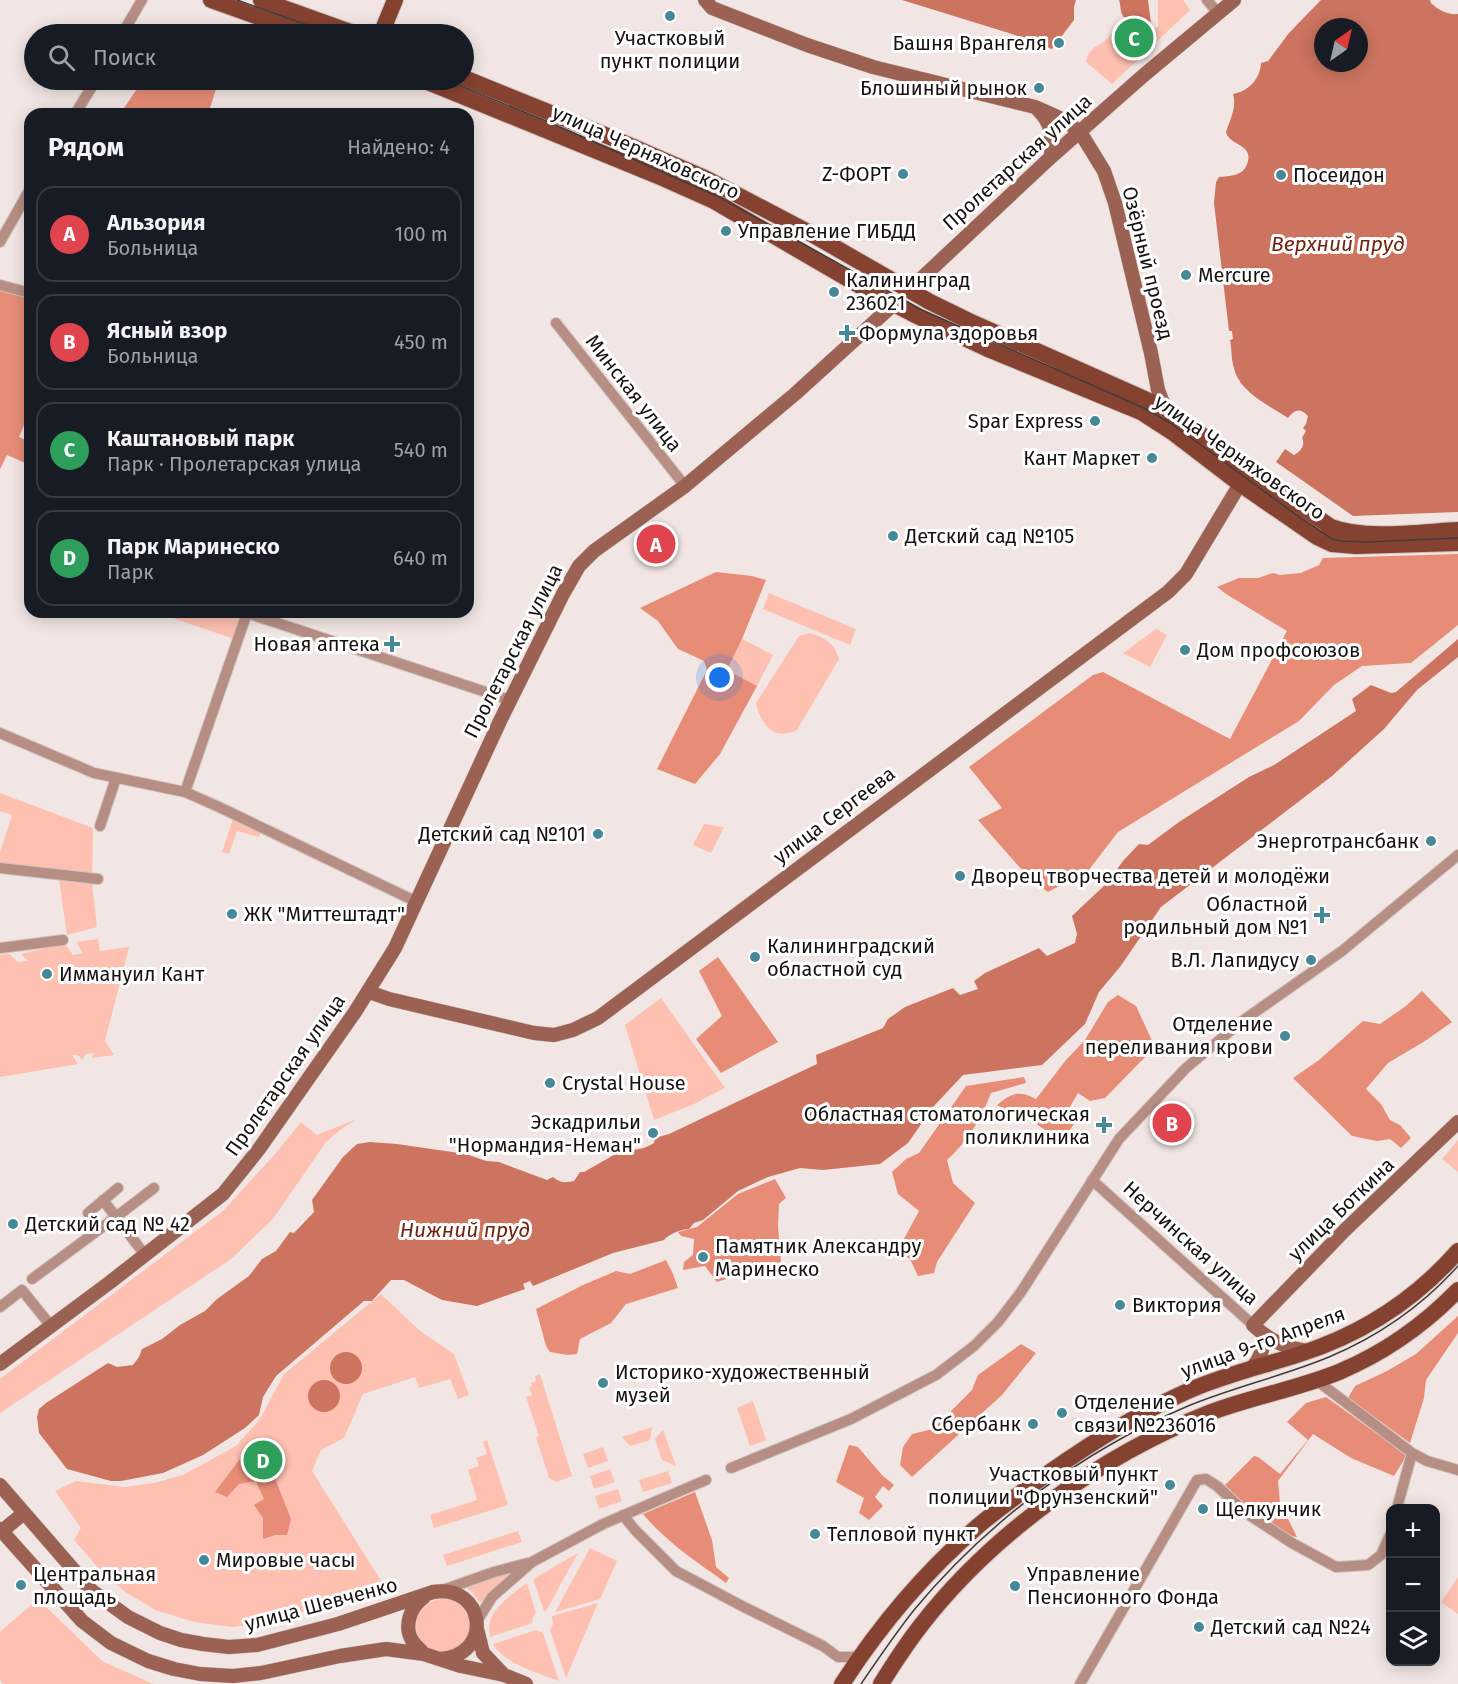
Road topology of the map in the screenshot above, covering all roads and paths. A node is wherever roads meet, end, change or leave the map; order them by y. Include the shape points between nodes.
1 (142, 0) edge
2 (211, 0) edge
3 (261, 0) edge
4 (383, 0) edge
5 (395, 0) edge
6 (705, 0) edge
7 (1207, 0) edge
8 (1234, 0) edge
9 (1218, 13) junction
10 (128, 24) edge
11 (279, 24) edge
12 (328, 24) edge
13 (374, 24) edge
14 (385, 24) edge
15 (474, 82) edge
16 (90, 90) edge
17 (447, 90) edge
18 (1035, 107) junction
19 (79, 108) edge
20 (1084, 134) junction
21 (1051, 157) junction
22 (24, 200) edge
23 (808, 232) junction
24 (0, 242) edge
25 (797, 249) junction
26 (0, 285) edge
27 (909, 290) junction
28 (24, 291) edge
29 (894, 304) junction
30 (556, 323) dead end
31 (1165, 408) junction
32 (1245, 477) junction
33 (685, 486) junction
34 (1458, 530) edge
35 (1458, 543) edge
36 (244, 618) edge
37 (261, 618) edge
38 (510, 700) junction
39 (0, 733) edge
40 (116, 778) junction
41 (185, 792) junction
42 (99, 826) dead end
43 (1458, 855) edge
44 (0, 868) edge
45 (98, 879) dead end
46 (417, 902) junction
47 (63, 940) dead end
48 (0, 948) edge
49 (369, 992) junction
50 (1458, 1122) edge
51 (1092, 1180) junction
52 (118, 1188) dead end
53 (154, 1188) dead end
54 (102, 1200) junction
55 (88, 1213) dead end
56 (116, 1217) junction
57 (1458, 1251) edge
58 (145, 1255) junction
59 (32, 1279) dead end
60 (1458, 1290) edge
61 (0, 1307) edge
62 (1253, 1325) junction
63 (51, 1326) junction
64 (1264, 1335) junction
65 (1307, 1351) junction
66 (0, 1364) edge
67 (1252, 1368) junction
68 (1342, 1370) junction
69 (1316, 1380) junction
70 (1342, 1400) junction
71 (1412, 1453) junction
72 (730, 1468) dead end
73 (1458, 1470) edge
74 (706, 1480) dead end
75 (0, 1485) edge
76 (1398, 1504) edge
77 (24, 1513) junction
78 (623, 1515) junction
79 (1, 1530) edge
80 (1386, 1544) edge
81 (532, 1562) junction
82 (440, 1591) junction
83 (425, 1595) junction
84 (477, 1624) junction
85 (424, 1654) junction
86 (862, 1654) junction
87 (838, 1657) junction
88 (439, 1659) junction
89 (504, 1675) junction
90 (843, 1682) edge
91 (526, 1684) edge
92 (881, 1684) edge
93 (1080, 1684) edge

1 - 10 street
2 - 11 main road
3 - 12 main road
4 - 13 main road
5 - 14 main road
6 - 18 main road via 712,8 786,37 891,72
7 - 9 street
8 - 9 main road, Пролетарская улица
9 - 20 main road, Пролетарская улица
15 - 23 main road, улица Черняховского via 695,173
16 - 19 street
17 - 25 main road, улица Черняховского via 714,201
18 - 20 main road
18 - 21 main road via 1051,130
20 - 21 main road, Пролетарская улица
20 - 31 main road, Озёрный проезд via 1104,171 1115,203
21 - 27 main road, Пролетарская улица
22 - 24 street
23 - 25 main road
23 - 27 main road, улица Черняховского
25 - 29 main road, улица Черняховского
26 - 28 street
27 - 29 main road, Пролетарская улица
27 - 31 main road, улица Черняховского via 969,321
29 - 32 main road, улица Черняховского via 1141,412
29 - 33 main road, Пролетарская улица
30 - 33 street, Минская улица
31 - 32 main road, улица Черняховского
32 - 34 main road, улица Черняховского via 1340,530 1367,534
32 - 35 main road, улица Черняховского via 1317,537 1332,544
32 - 49 main road, улица Сергеева via 1186,574 1168,592 598,1018 555,1035 534,1033
33 - 38 main road, Пролетарская улица via 579,566
36 - 41 street
37 - 38 street
38 - 46 main road, Пролетарская улица
39 - 40 street via 94,773
40 - 41 street
40 - 42 street
41 - 46 street
43 - 51 street via 1342,951 1241,1022 1186,1068 1119,1139
44 - 45 street
46 - 49 main road, Пролетарская улица
47 - 48 street
49 - 58 main road, Пролетарская улица via 237,1178 223,1194
50 - 62 main road, улица Боткина
51 - 62 street, Нерчинская улица
51 - 72 street via 1021,1292 999,1322 974,1346 936,1376 851,1419
52 - 54 street
53 - 56 street
54 - 55 street
54 - 56 street
56 - 58 street
56 - 59 street
57 - 65 main road, улица 9-го Апреля via 1386,1314
58 - 63 main road, Пролетарская улица
60 - 68 main road via 1404,1337
61 - 63 street via 22,1290
62 - 64 main road, Нерчинская улица
63 - 66 main road, Пролетарская улица
64 - 65 main road, Нерчинская улица via 1281,1345
64 - 67 main road via 1262,1350
65 - 67 main road, улица 9-го Апреля
67 - 86 main road, улица 9-го Апреля via 1189,1391 1139,1417 1093,1442 1016,1496 937,1563
68 - 69 main road
68 - 70 street via 1338,1386
69 - 70 street
69 - 92 main road via 1206,1414 1140,1445 1062,1493 1028,1518 956,1586 923,1622
70 - 71 street
71 - 73 street
71 - 76 street
74 - 78 street
75 - 77 main road, улица Шевченко
77 - 79 main road
77 - 83 main road, улица Шевченко via 92,1591 128,1617 160,1633 203,1644 257,1645
78 - 81 street
78 - 87 street via 676,1571
79 - 85 main road via 82,1621 111,1643 174,1669 233,1676 365,1651 386,1649
80 - 93 street via 1381,1555 1368,1565 1336,1567 1255,1519 1206,1479 1197,1480
81 - 82 street
81 - 84 street via 492,1597
82 - 83 main road, улица Шевченко
82 - 84 main road via 451,1592 468,1602
83 - 85 main road, улица Шевченко via 408,1622 413,1642
84 - 88 main road via 472,1643 464,1652
84 - 89 main road via 483,1653
85 - 88 main road
86 - 87 street
86 - 90 main road, улица 9-го Апреля
87 - 90 street via 845,1674
88 - 89 main road
89 - 91 main road

